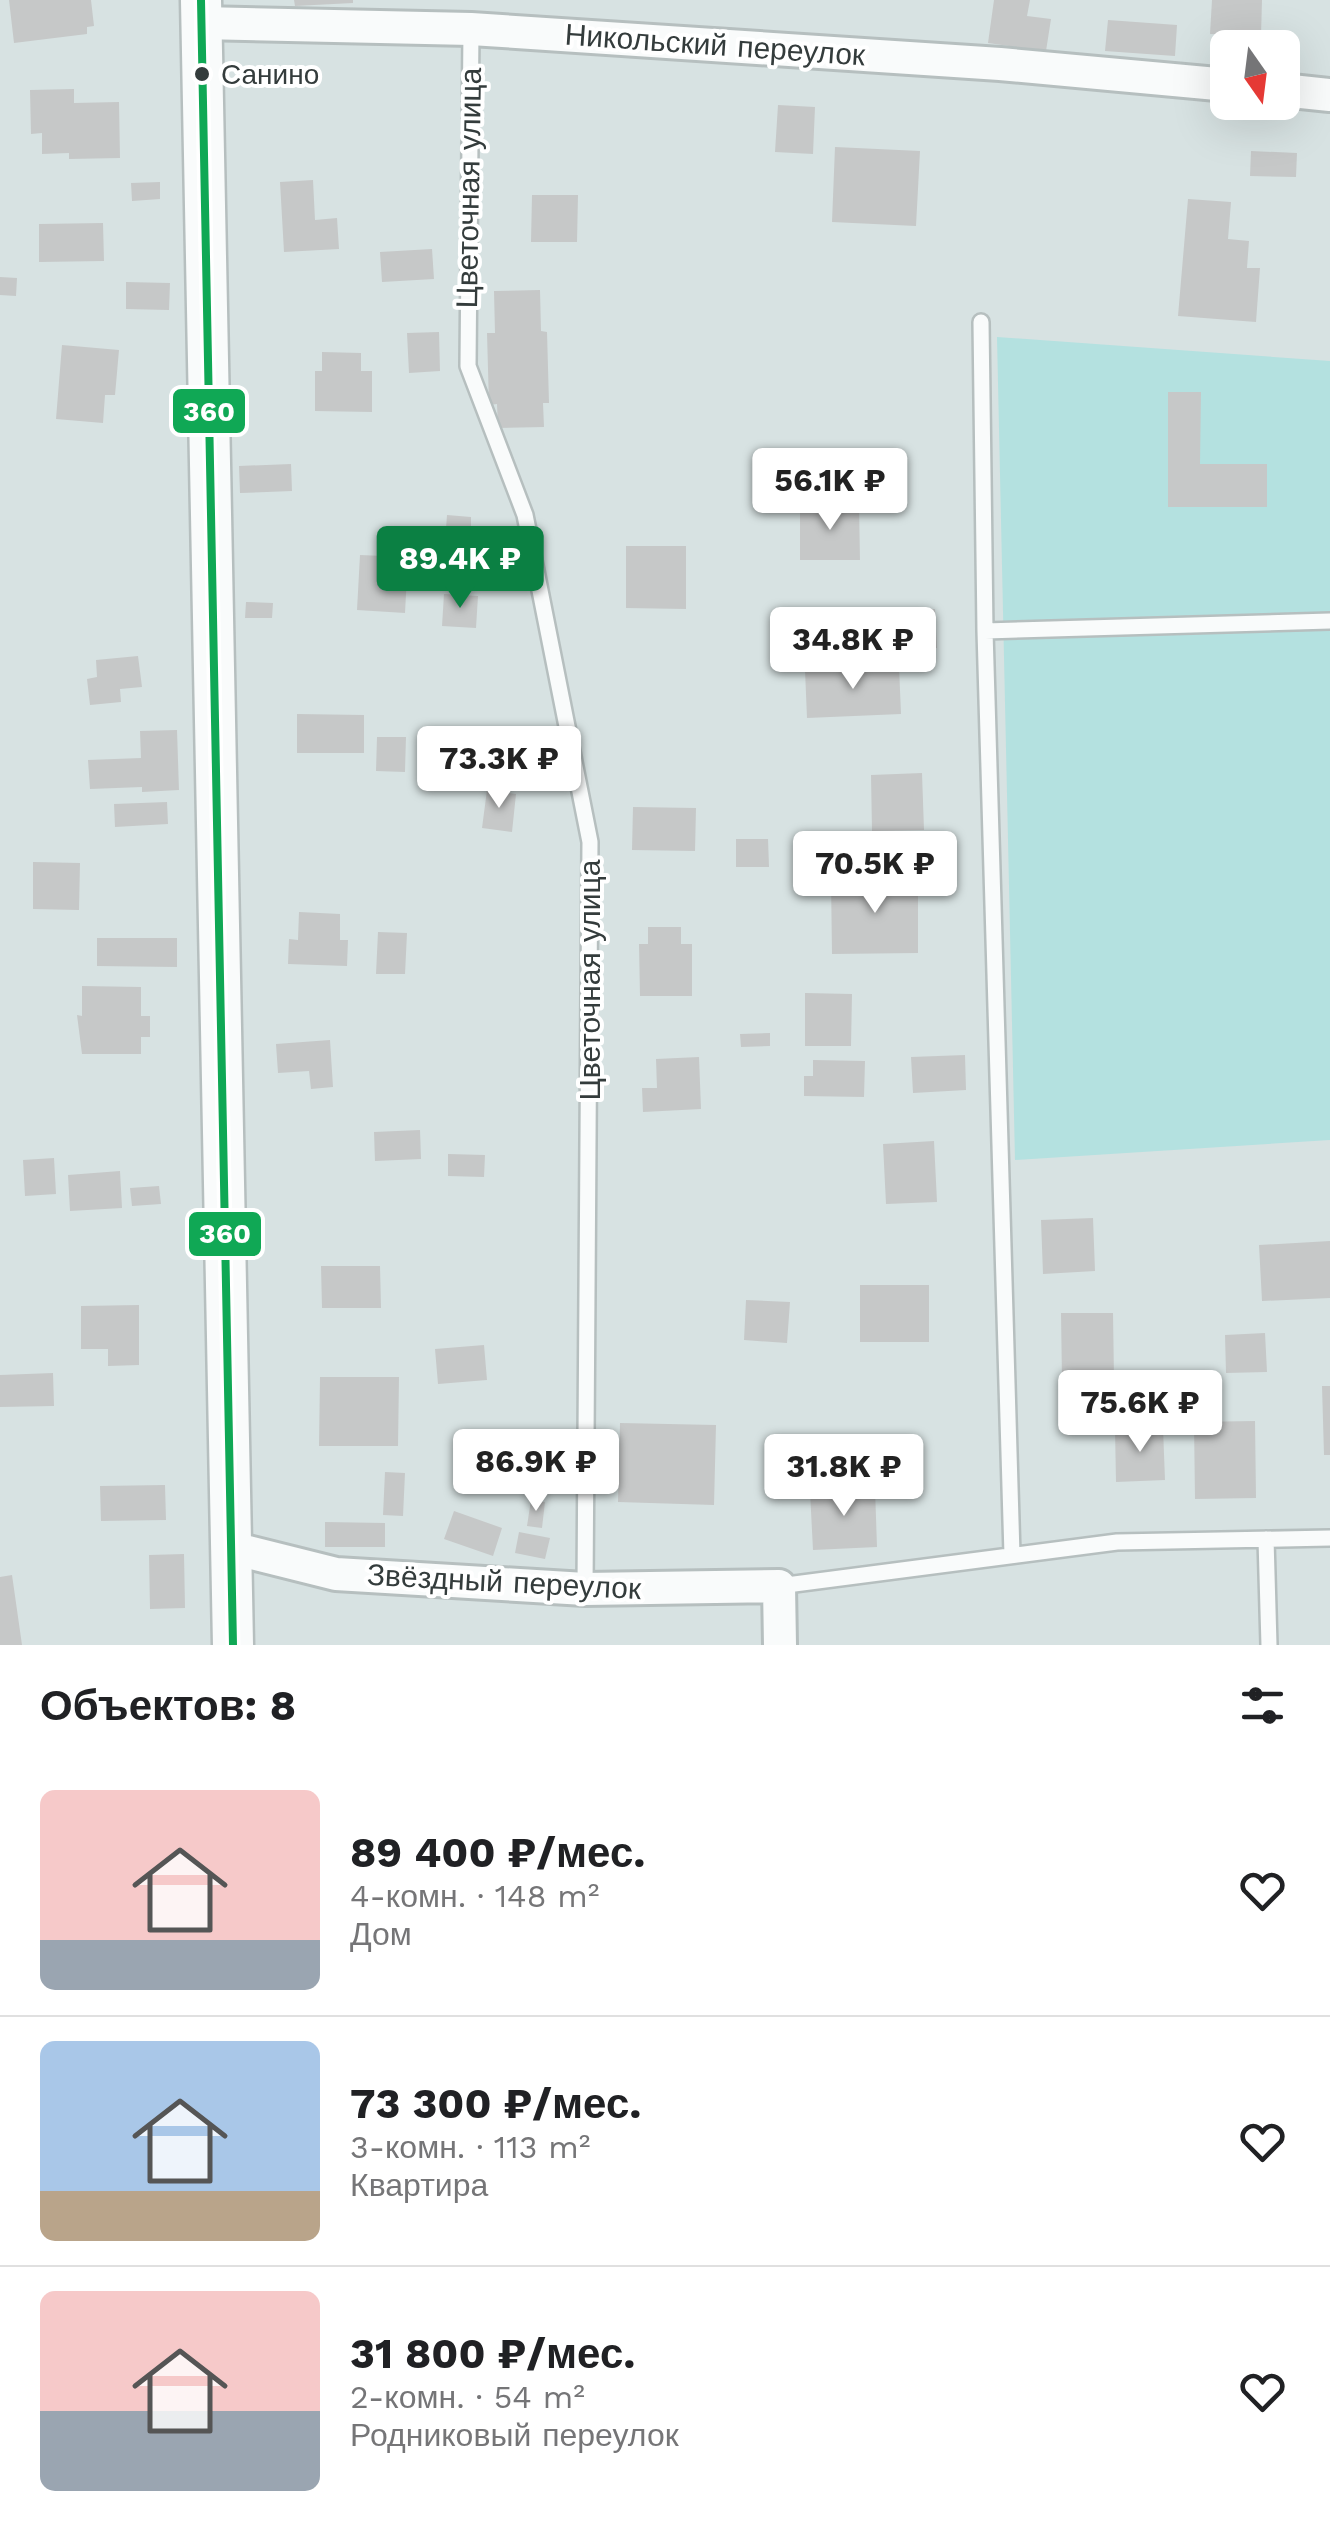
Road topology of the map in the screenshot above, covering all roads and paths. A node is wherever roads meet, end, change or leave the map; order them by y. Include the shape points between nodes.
1 (201, 12) edge
2 (471, 29) junction
3 (1210, 83) edge
4 (1300, 92) edge
5 (1330, 95) edge
6 (981, 322) dead end
7 (1330, 621) edge
8 (985, 631) junction
9 (1330, 1538) edge
10 (1266, 1540) junction
11 (232, 1548) junction
12 (1012, 1555) junction
13 (778, 1586) junction
14 (585, 1589) junction
15 (233, 1645) edge
16 (780, 1645) edge
17 (1269, 1645) edge

1 - 2 street, Никольский переулок
1 - 11 street
2 - 3 street, Никольский переулок
2 - 14 lane, Цветочная улица via 468,366 525,515 590,842
4 - 5 street
6 - 8 lane
7 - 8 lane
8 - 12 lane
9 - 10 lane
10 - 12 lane via 1117,1542
10 - 17 lane
11 - 14 street, Звёздный переулок via 336,1574
11 - 15 street
12 - 13 lane
13 - 14 street, Звёздный переулок
13 - 16 street

